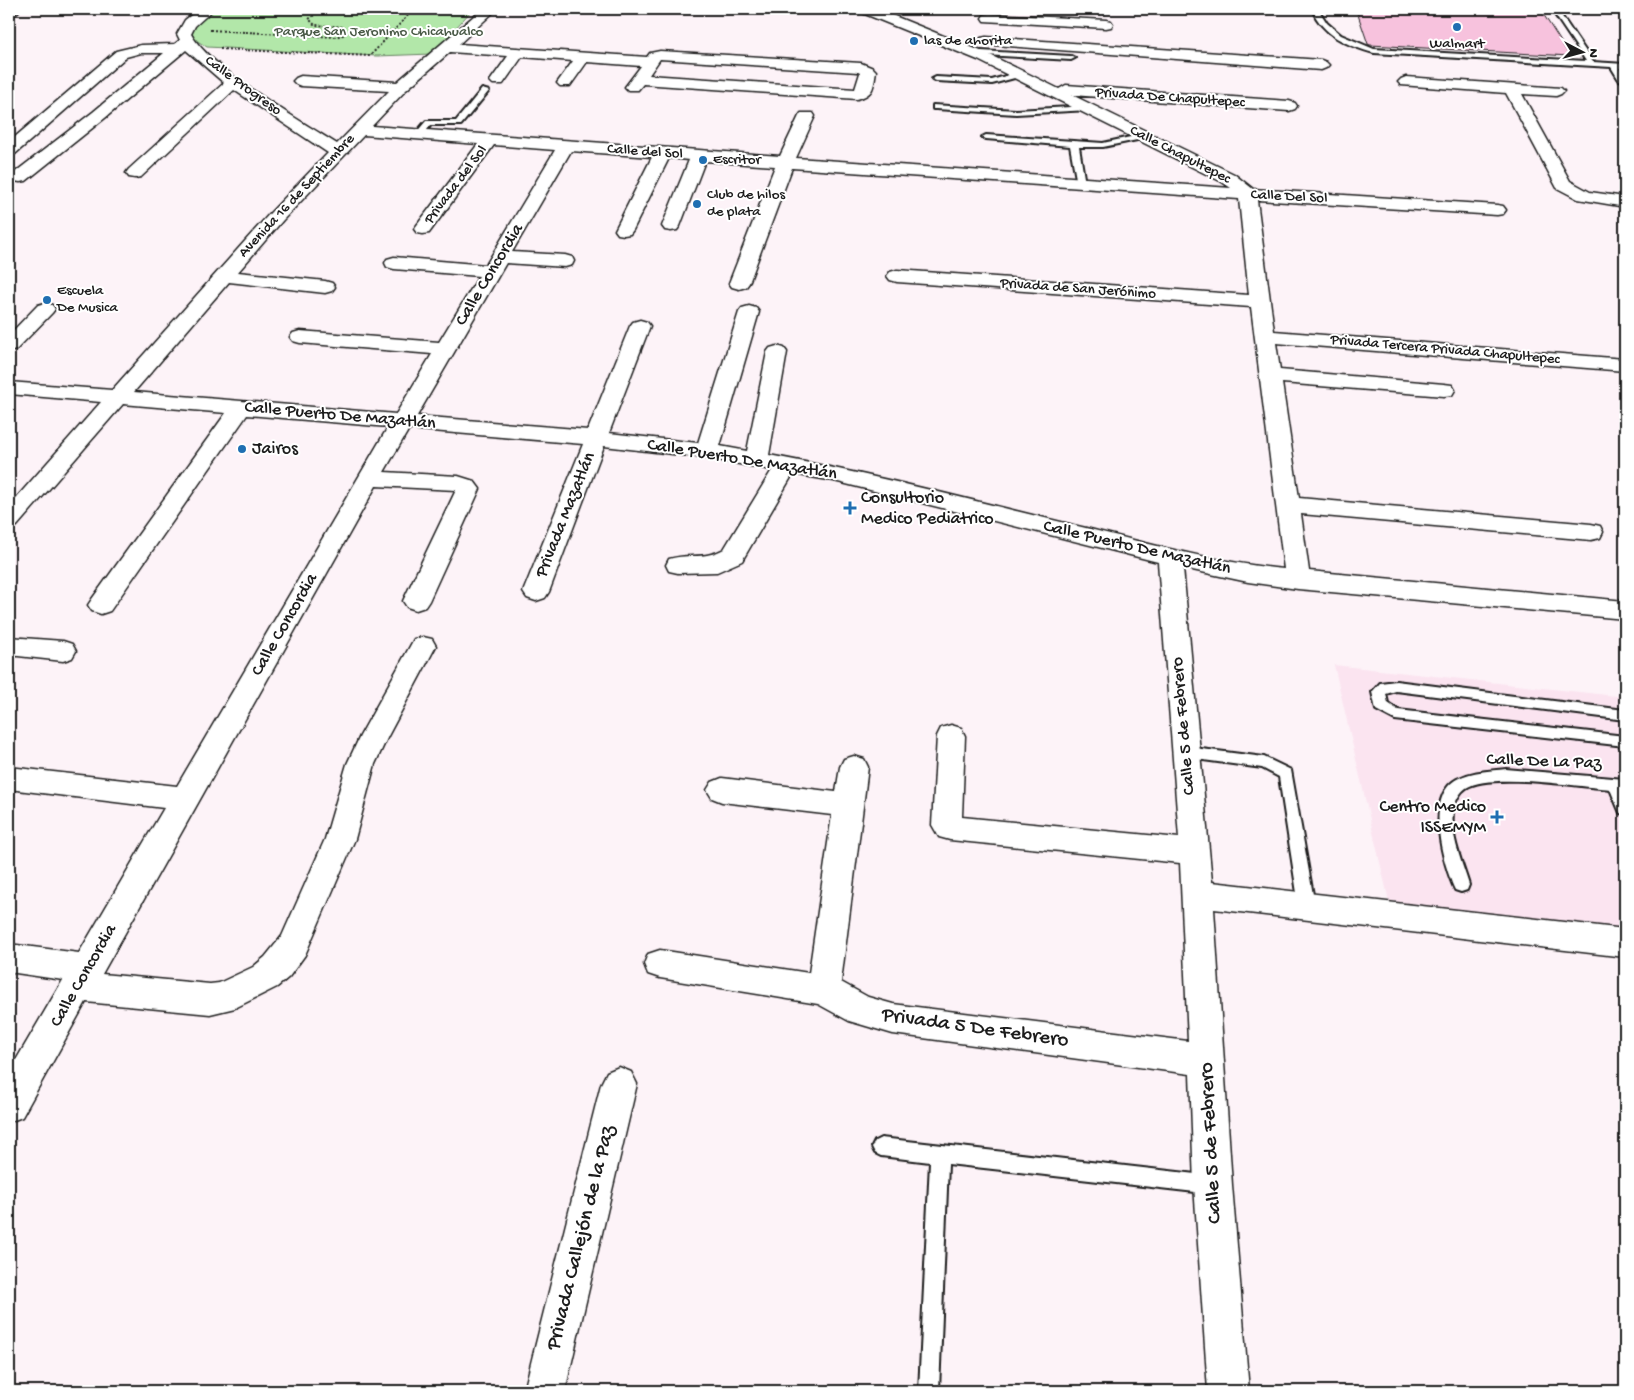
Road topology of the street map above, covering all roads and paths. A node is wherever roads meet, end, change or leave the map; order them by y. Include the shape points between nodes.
1 (13, 9) edge
2 (207, 9) edge
3 (322, 9) edge
4 (376, 9) edge
5 (490, 9) edge
6 (865, 9) edge
7 (1315, 9) edge
8 (1554, 9) edge
9 (9, 11) edge
10 (990, 13) edge
11 (1106, 24) dead end
12 (187, 36) junction
13 (445, 47) junction
14 (984, 50) junction
15 (518, 52) junction
16 (583, 57) junction
17 (1071, 58) dead end
18 (651, 62) junction
19 (1591, 64) junction
20 (1321, 65) dead end
21 (1613, 65) junction
22 (1625, 66) edge
23 (1019, 74) junction
24 (936, 79) dead end
25 (1625, 80) edge
26 (498, 81) dead end
27 (301, 82) dead end
28 (1406, 82) dead end
29 (233, 83) junction
30 (565, 83) dead end
31 (401, 88) junction
32 (1511, 88) junction
33 (1051, 89) junction
34 (485, 91) dead end
35 (1556, 91) dead end
36 (1289, 106) dead end
37 (936, 107) dead end
38 (1089, 108) junction
39 (807, 116) dead end
40 (359, 130) junction
41 (419, 134) junction
42 (1144, 136) junction
43 (986, 137) dead end
44 (489, 140) junction
45 (1074, 144) junction
46 (566, 146) junction
47 (9, 150) edge
48 (338, 152) junction
49 (663, 154) junction
50 (699, 156) junction
51 (785, 163) junction
52 (134, 173) dead end
53 (20, 177) dead end
54 (1081, 184) junction
55 (1247, 195) junction
56 (1583, 195) junction
57 (1625, 202) edge
58 (1497, 210) dead end
59 (1594, 214) dead end
60 (671, 226) dead end
61 (423, 229) dead end
62 (624, 230) dead end
63 (565, 261) dead end
64 (394, 263) dead end
65 (496, 264) junction
66 (223, 276) junction
67 (897, 276) dead end
68 (740, 283) dead end
69 (325, 287) dead end
70 (1260, 302) junction
71 (45, 309) dead end
72 (750, 312) dead end
73 (640, 326) dead end
74 (1265, 336) junction
75 (300, 337) dead end
76 (9, 346) edge
77 (446, 349) junction
78 (777, 352) dead end
79 (1625, 365) edge
80 (1271, 376) junction
81 (9, 388) edge
82 (1444, 390) dead end
83 (117, 396) junction
84 (241, 407) junction
85 (403, 422) junction
86 (597, 438) junction
87 (707, 451) junction
88 (757, 459) junction
89 (787, 464) junction
90 (369, 478) junction
91 (1288, 505) junction
92 (9, 521) edge
93 (1591, 532) dead end
94 (1170, 558) junction
95 (678, 565) dead end
96 (1298, 580) junction
97 (536, 592) dead end
98 (416, 601) dead end
99 (102, 604) dead end
100 (1625, 610) edge
101 (9, 646) edge
102 (423, 646) dead end
103 (63, 652) dead end
104 (1625, 715) edge
105 (951, 736) dead end
106 (1625, 741) edge
107 (1186, 753) junction
108 (854, 767) dead end
109 (9, 778) edge
110 (1620, 784) edge
111 (722, 790) dead end
112 (186, 799) junction
113 (849, 806) junction
114 (1625, 809) edge
115 (1195, 852) junction
116 (1461, 885) dead end
117 (1197, 894) junction
118 (1306, 906) junction
119 (1625, 943) edge
120 (9, 958) edge
121 (660, 964) dead end
122 (83, 978) junction
123 (823, 990) junction
124 (1207, 1060) junction
125 (619, 1084) dead end
126 (9, 1105) edge
127 (881, 1146) dead end
128 (939, 1154) junction
129 (1214, 1185) junction
130 (544, 1391) edge
131 (929, 1391) edge
132 (1229, 1391) edge

1 - 9 street
2 - 12 street
3 - 12 path via 309,19 315,25 344,27 343,35
4 - 12 path via 412,11 370,56 226,50
5 - 13 street, Avenida 16 de Septiembre
6 - 14 street, Calle Chapultepec
7 - 19 lane via 1335,34 1374,51
8 - 19 lane
10 - 11 street
10 - 14 street
12 - 29 street, Calle Progreso via 208,63
12 - 47 street via 121,54
12 - 53 street via 99,115
13 - 15 street
13 - 31 street, Avenida 16 de Septiembre
14 - 17 lane
14 - 20 street
14 - 23 street, Calle Chapultepec
15 - 16 street
15 - 26 street
16 - 18 street
16 - 30 street
18 - 18 street via 655,56 663,55 868,71 864,91 857,94 636,83
19 - 21 lane
21 - 22 lane
21 - 25 lane
23 - 24 lane via 992,82
23 - 33 street, Calle Chapultepec
27 - 31 street
28 - 32 street
29 - 48 street, Calle Progreso
29 - 52 street
31 - 40 street, Avenida 16 de Septiembre
32 - 35 street
32 - 56 street via 1563,184
33 - 36 street, Privada De Chapultepec
33 - 38 street, Calle Chapultepec
34 - 41 lane via 458,123 429,123
37 - 38 lane via 1016,112
38 - 42 street, Calle Chapultepec
39 - 51 street
40 - 41 street, Calle del Sol
40 - 48 street, Avenida 16 de Septiembre
41 - 44 street, Calle del Sol
42 - 45 lane via 1103,145
42 - 55 street, Calle Chapultepec via 1228,178
43 - 45 lane
44 - 46 street, Calle del Sol
44 - 61 street, Privada del Sol
45 - 54 lane
46 - 49 street, Calle del Sol
46 - 65 street, Calle Concordia
48 - 66 street, Avenida 16 de Septiembre
49 - 50 street, Calle del Sol
49 - 62 street
50 - 51 street, Calle del Sol
50 - 60 street
51 - 54 street, Calle del Sol
51 - 68 street
54 - 55 street, Calle Del Sol
55 - 58 street, Calle Del Sol
55 - 70 street, Calle Chapultepec
56 - 57 street
56 - 59 street
63 - 65 street
64 - 65 street
65 - 77 street, Calle Concordia
66 - 69 street
66 - 83 street, Avenida 16 de Septiembre
67 - 70 street, Privada de San Jerónimo
70 - 74 street, Calle Chapultepec
71 - 76 street
72 - 87 street
73 - 86 street, Privada Mazatlán
74 - 79 street, Privada Tercera Privada Chapultepec
74 - 80 street, Calle Chapultepec
75 - 77 street
77 - 85 street, Calle Concordia
78 - 88 street
80 - 82 street
80 - 91 street, Calle Chapultepec
81 - 83 street, Calle Puerto De Mazatlán
83 - 84 street, Calle Puerto De Mazatlán
83 - 92 street, Avenida 16 de Septiembre
84 - 85 street, Calle Puerto De Mazatlán
84 - 99 street
85 - 86 street, Calle Puerto De Mazatlán
85 - 90 street, Calle Concordia
86 - 87 street, Calle Puerto De Mazatlán
86 - 97 street, Privada Mazatlán
87 - 88 street, Calle Puerto De Mazatlán
88 - 89 street, Calle Puerto De Mazatlán
89 - 94 street, Calle Puerto De Mazatlán
89 - 95 street via 733,555 717,564
90 - 98 street via 458,483 468,489
90 - 112 street, Calle Concordia
91 - 93 street
91 - 96 street, Calle Chapultepec
94 - 96 street, Calle Puerto De Mazatlán via 1248,574
94 - 107 street, Calle 5 de Febrero
96 - 100 street, Calle Puerto De Mazatlán
101 - 103 street
102 - 122 street via 361,764 343,832 329,867 294,945 277,967 252,984 210,999
104 - 106 lane via 1396,686 1385,687 1379,692 1381,706 1395,715
105 - 115 street via 947,822 950,828
107 - 115 street, Calle 5 de Febrero
107 - 118 lane via 1264,762 1286,774
108 - 113 street
109 - 112 street
110 - 114 lane
110 - 116 lane, Calle De La Paz via 1506,775 1464,782 1451,793 1445,804 1445,820
111 - 113 street
112 - 122 street, Calle Concordia
113 - 123 street
115 - 117 street, Calle 5 de Febrero
117 - 118 street
117 - 124 street, Calle 5 de Febrero
118 - 119 street
120 - 122 street
121 - 123 street, Privada 5 De Febrero
122 - 126 street, Calle Concordia
123 - 124 street, Privada 5 De Febrero via 861,1010 893,1019
124 - 129 street, Calle 5 de Febrero
125 - 130 street, Privada Callejón de la Paz
127 - 128 lane
128 - 129 lane
128 - 131 lane
129 - 132 street, Calle 5 de Febrero

